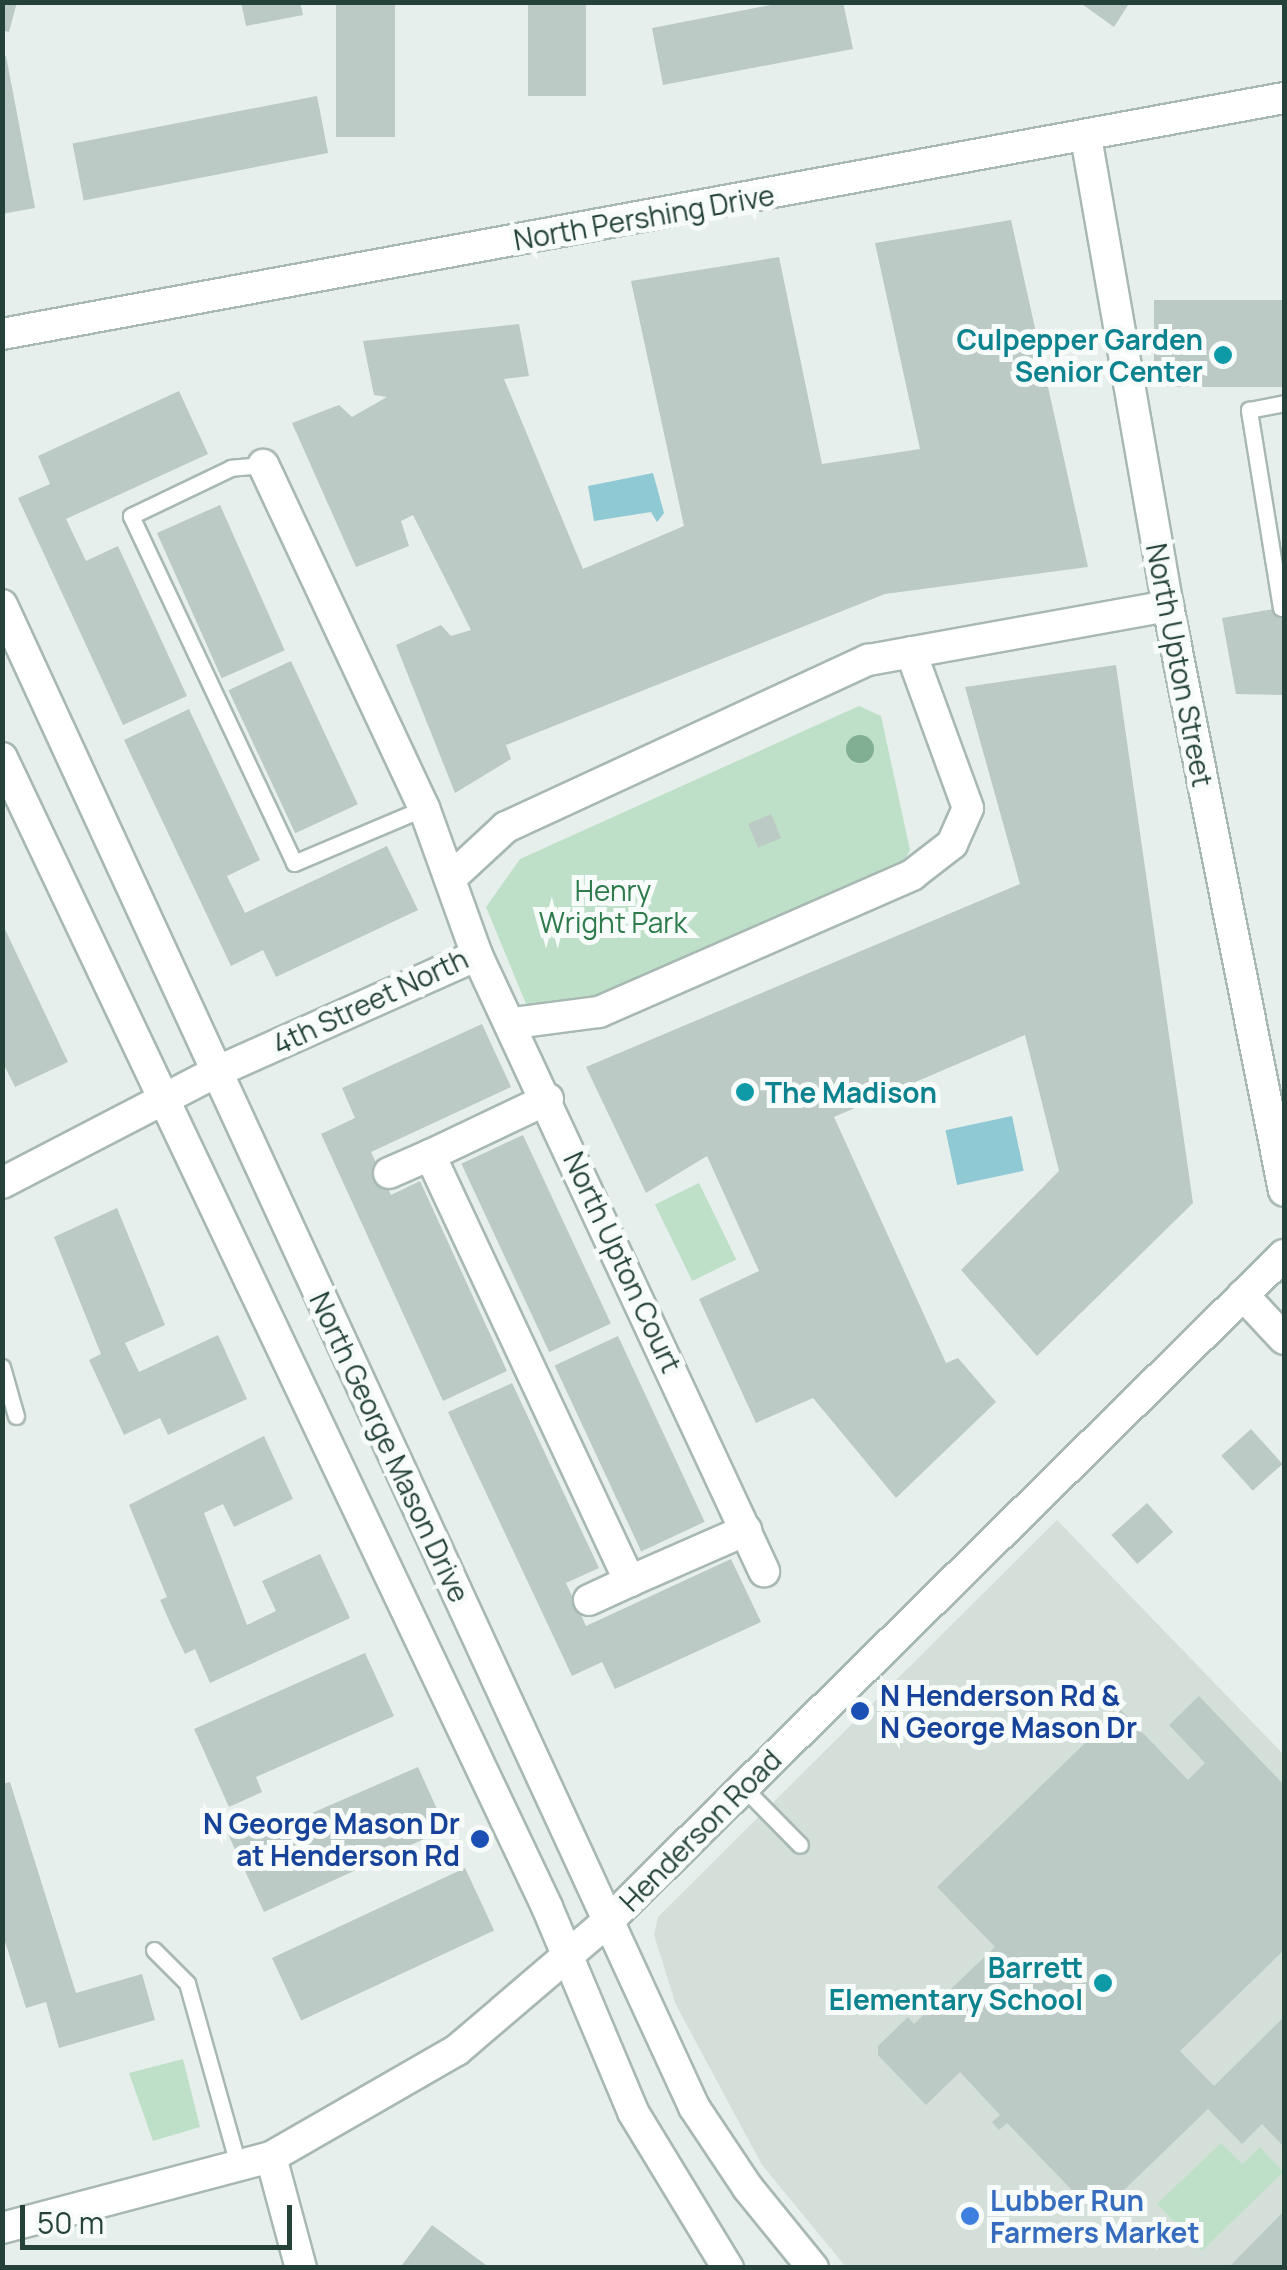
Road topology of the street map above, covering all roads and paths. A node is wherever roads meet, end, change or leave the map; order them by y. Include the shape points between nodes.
1 (1284, 98) edge
2 (1086, 137) junction
3 (2, 334) edge
4 (1253, 392) dead end
5 (1284, 403) edge
6 (1249, 410) junction
7 (263, 465) joint
8 (2, 605) edge
9 (1168, 606) junction
10 (1280, 608) dead end
11 (910, 652) junction
12 (2, 758) edge
13 (424, 808) junction
14 (452, 876) junction
15 (478, 956) junction
16 (514, 1022) junction
17 (216, 1072) junction
18 (164, 1097) junction
19 (548, 1099) junction
20 (430, 1155) junction
21 (389, 1172) dead end
22 (2, 1183) edge
23 (1284, 1190) edge
24 (1284, 1255) edge
25 (1243, 1295) junction
26 (1284, 1339) edge
27 (2, 1367) edge
28 (16, 1416) dead end
29 (746, 1530) junction
30 (764, 1571) dead end
31 (630, 1581) junction
32 (590, 1600) dead end
33 (743, 1787) junction
34 (800, 1845) dead end
35 (608, 1921) junction
36 (154, 1950) dead end
37 (567, 1959) junction
38 (271, 2157) junction
39 (238, 2165) junction
40 (2, 2228) edge
41 (301, 2268) edge
42 (728, 2268) edge
43 (813, 2268) edge

1 - 2 street, North Pershing Drive
2 - 3 street, North Pershing Drive
2 - 9 street, North Upton Street
4 - 6 lane
5 - 6 lane
6 - 10 lane
7 - 13 street
7 - 13 lane via 231,468 131,516 294,863
8 - 17 street, North George Mason Drive
9 - 11 street
9 - 23 street, North Upton Street
11 - 14 street via 868,660 506,826
11 - 16 street via 968,808 952,844 912,874 598,1012
12 - 18 street, North George Mason Drive
13 - 14 street
14 - 15 street, 4th Street North
15 - 16 street, North Upton Court
15 - 17 street, 4th Street North
16 - 19 street, North Upton Court
17 - 18 street, 4th Street North
17 - 35 street, North George Mason Drive
18 - 22 street, 4th Street North
18 - 37 street, North George Mason Drive
19 - 20 street
19 - 29 street, North Upton Court
20 - 21 street
20 - 31 street
24 - 25 street, Henderson Road
25 - 26 street
25 - 33 street, Henderson Road
27 - 28 lane
29 - 30 street, North Upton Court
29 - 31 street
31 - 32 street
33 - 34 lane
33 - 35 street, Henderson Road
35 - 37 street, Henderson Road
35 - 43 street, North George Mason Drive via 694,2108
36 - 39 lane via 187,1983
37 - 38 street, Henderson Road via 456,2050
37 - 42 street, North George Mason Drive via 633,2112
38 - 39 street, Henderson Road
38 - 41 street
39 - 40 street, Henderson Road

